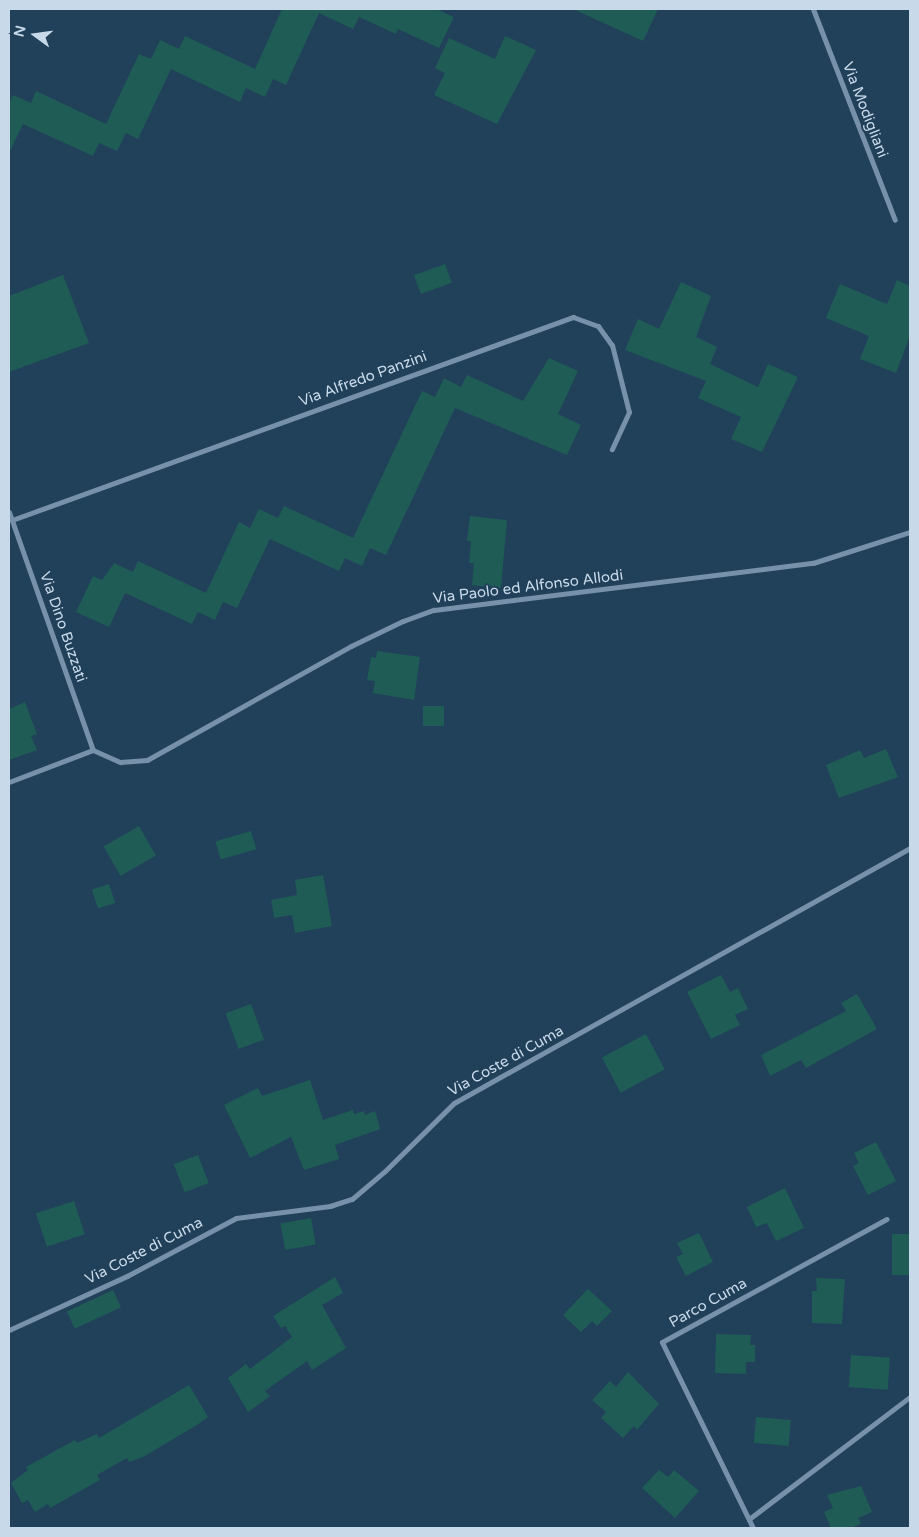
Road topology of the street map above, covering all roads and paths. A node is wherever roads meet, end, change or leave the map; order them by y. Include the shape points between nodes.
1 (813, 9) edge
2 (894, 220) dead end
3 (612, 449) dead end
4 (9, 512) edge
5 (12, 520) junction
6 (910, 532) edge
7 (93, 750) junction
8 (9, 782) edge
9 (910, 848) edge
10 (887, 1219) dead end
11 (9, 1330) edge
12 (910, 1397) edge
13 (749, 1519) junction
14 (753, 1528) edge

1 - 2 street, Via Modigliani
3 - 5 street, Via Alfredo Panzini via 629,412 612,345 598,326 573,317
4 - 5 street, Via Dino Buzzati
5 - 7 street, Via Dino Buzzati
6 - 7 street, Via Paolo ed Alfonso Allodi via 813,564 434,610 351,646 147,760 120,762
7 - 8 street
9 - 11 street, Via Coste di Cuma via 454,1103 352,1199 330,1206 236,1218 127,1276
10 - 13 street, Parco Cuma via 662,1342
12 - 13 street
13 - 14 street, Parco Cuma

